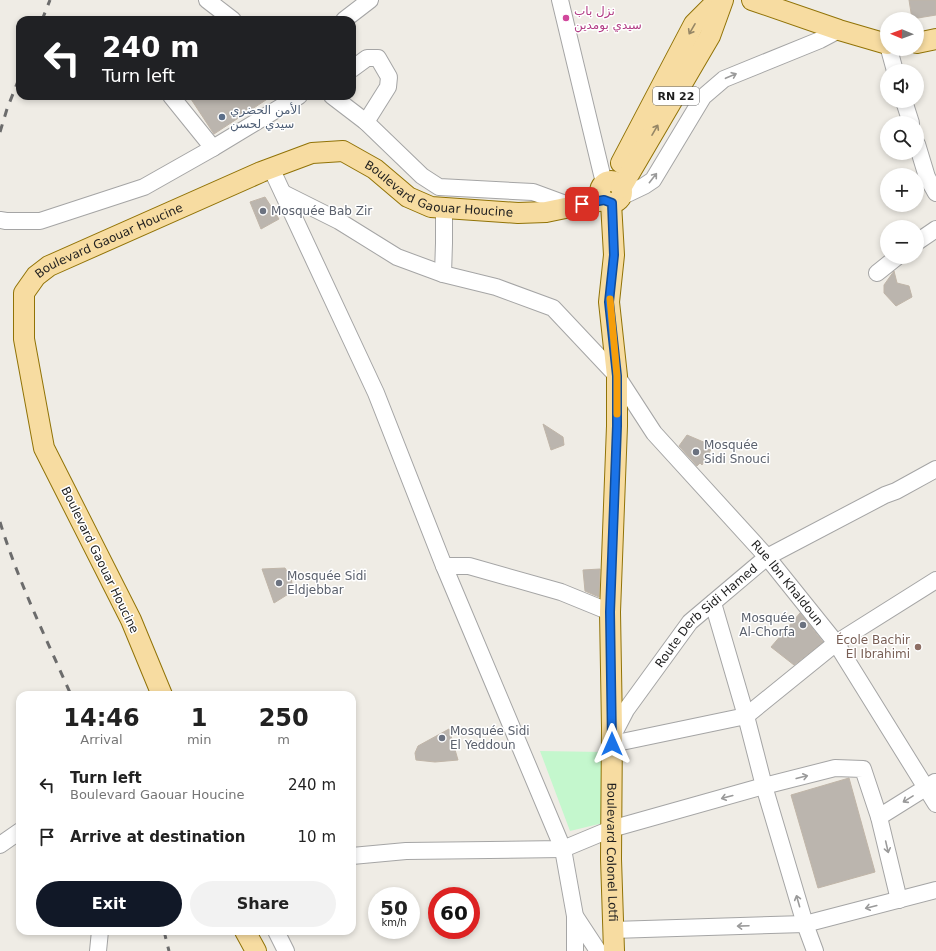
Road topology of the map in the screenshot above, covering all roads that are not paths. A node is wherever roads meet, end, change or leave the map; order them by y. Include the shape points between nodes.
1 (207, 0) edge
2 (369, 0) edge
3 (560, 0) edge
4 (718, 0) edge
5 (723, 0) edge
6 (752, 0) edge
7 (228, 16) edge
8 (349, 16) edge
9 (839, 30) junction
10 (936, 39) edge
11 (880, 42) edge
12 (924, 42) edge
13 (356, 66) edge
14 (175, 100) edge
15 (292, 100) edge
16 (337, 100) edge
17 (366, 122) junction
18 (213, 148) junction
19 (929, 158) edge
20 (271, 168) junction
21 (612, 192) junction
22 (283, 193) junction
23 (936, 193) edge
24 (571, 206) junction
25 (444, 208) junction
26 (0, 220) edge
27 (936, 229) edge
28 (924, 237) edge
29 (888, 264) edge
30 (877, 273) dead end
31 (443, 274) junction
32 (617, 376) junction
33 (936, 469) edge
34 (767, 557) junction
35 (444, 566) junction
36 (936, 580) edge
37 (714, 604) junction
38 (610, 612) junction
39 (836, 642) junction
40 (160, 691) edge
41 (746, 716) junction
42 (612, 741) junction
43 (931, 784) edge
44 (764, 786) junction
45 (936, 804) edge
46 (879, 817) junction
47 (611, 829) junction
48 (16, 834) edge
49 (0, 845) edge
50 (563, 849) junction
51 (356, 856) edge
52 (936, 890) edge
53 (899, 900) junction
54 (575, 916) junction
55 (805, 924) junction
56 (613, 930) junction
57 (100, 935) edge
58 (247, 935) edge
59 (278, 935) edge
60 (98, 951) edge
61 (256, 951) edge
62 (286, 951) edge
63 (575, 951) edge
64 (598, 951) edge
65 (614, 951) edge
66 (815, 951) edge

1 - 7 street
2 - 8 street
3 - 21 street
4 -> 21 main road, RN 22 via 694,24
21 -> 5 main road, RN 22 via 710,36
6 - 9 main road
9 - 11 main road
21 -> 9 street via 644,186 653,180 703,97 724,79
10 - 12 main road
13 - 17 street via 367,58 378,58 389,77 388,86
14 - 18 street
15 - 18 street
16 - 17 street
17 - 24 street via 422,176 439,186 533,192
18 - 26 street via 144,187 90,206 40,221
19 - 23 street via 927,177
20 - 22 street
20 - 25 main road, Boulevard Gaouar Houcine via 312,153 342,151 375,170 408,197 431,207
20 - 40 main road, Boulevard Gaouar Houcine via 49,266 36,276 24,293 24,339 44,448 131,620
21 - 24 main road, Boulevard Gaouar Houcine
21 - 32 main road, Boulevard Colonel Lotfi / RN 22 via 614,255 609,302
22 - 31 street, Rue Ibn Khaldoun via 338,221 397,256
22 - 35 street via 376,393
24 - 25 main road, Boulevard Gaouar Houcine via 546,212 518,213
25 - 31 street
27 - 28 street
29 - 30 street
31 - 32 street, Rue Ibn Khaldoun via 496,287 553,308
32 - 34 street, Rue Ibn Khaldoun via 654,433
32 - 38 main road, Boulevard Colonel Lotfi / RN 22
33 - 34 street, Route Derb Sidi Hamed
34 - 37 street, Route Derb Sidi Hamed
34 - 39 street, Rue Ibn Khaldoun
35 - 38 street via 469,566 561,592
35 - 50 street
36 - 39 street
37 - 41 street
37 - 42 street, Route Derb Sidi Hamed via 690,622 626,710
38 - 42 main road, Boulevard Colonel Lotfi / RN 22
39 - 41 street
39 - 43 street, Rue Ibn Khaldoun
41 - 42 street
41 - 44 street
42 - 47 main road, Boulevard Colonel Lotfi / RN 22
43 - 45 street, Rue Ibn Khaldoun
43 -> 46 street
44 -> 46 street via 835,768 863,769
44 -> 47 street
55 -> 44 street
46 -> 53 street
47 - 50 street
47 - 56 main road, Boulevard Colonel Lotfi / RN 22
48 - 49 street
50 - 51 street via 406,851
50 - 54 street
52 - 53 street
53 -> 55 street
54 - 63 street
54 - 64 street
55 -> 56 street
55 - 66 street
56 - 65 main road, Boulevard Colonel Lotfi / RN 22
57 - 60 street
58 - 61 main road
59 - 62 street

